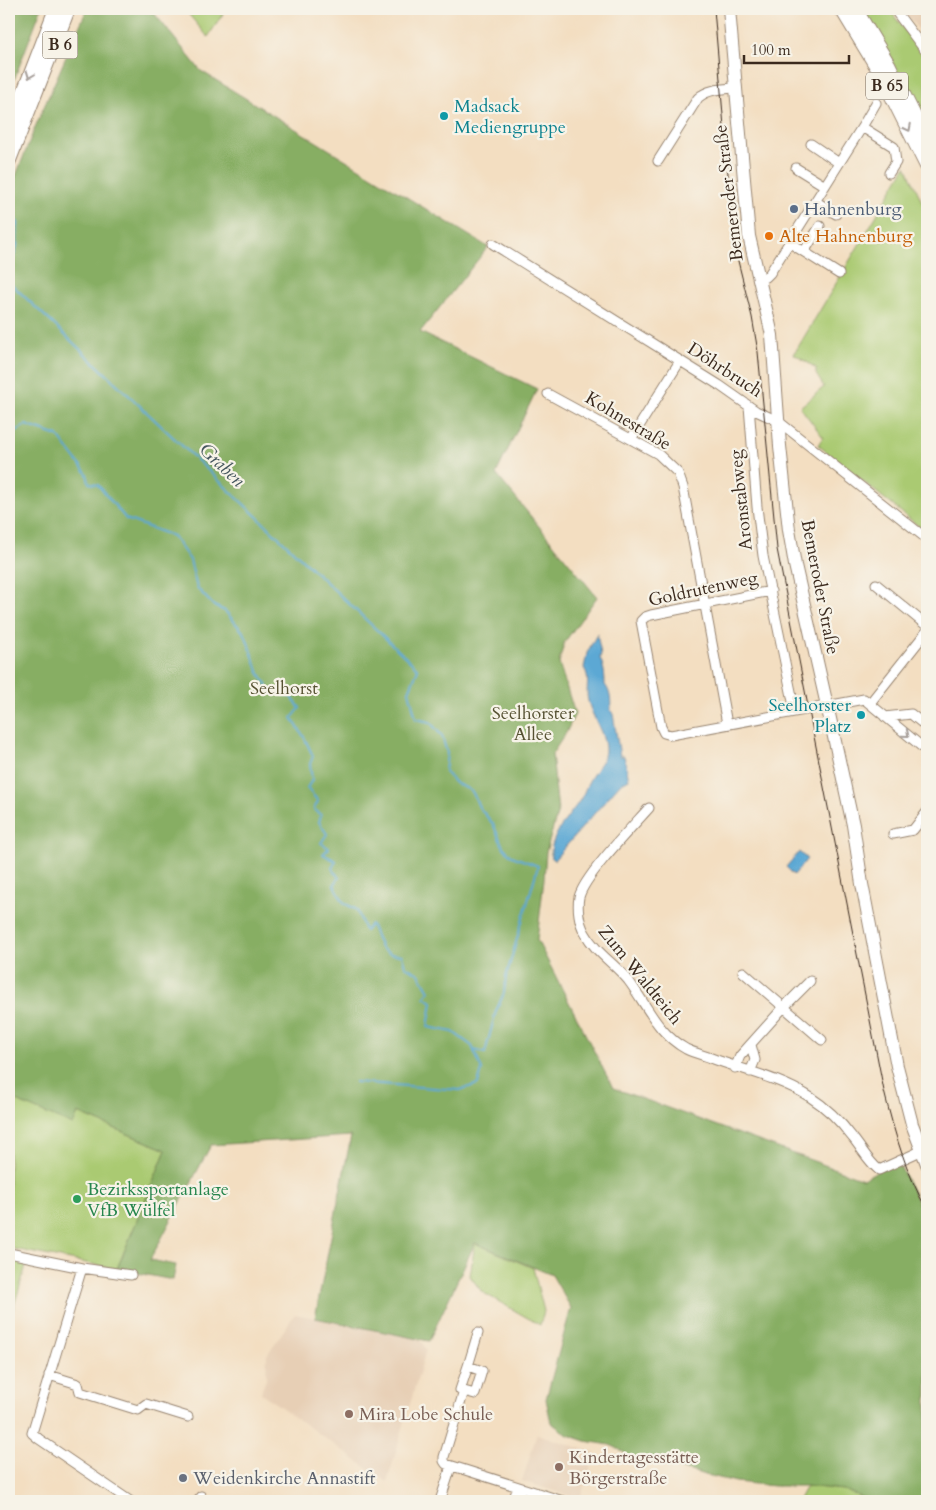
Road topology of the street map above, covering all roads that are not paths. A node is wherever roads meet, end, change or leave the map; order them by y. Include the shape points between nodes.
1 (68, 9) edge
2 (77, 9) edge
3 (729, 9) edge
4 (842, 9) edge
5 (855, 9) edge
6 (894, 9) edge
7 (55, 10) edge
8 (927, 53) edge
9 (40, 79) junction
10 (735, 88) junction
11 (876, 103) dead end
12 (862, 127) junction
13 (9, 131) edge
14 (927, 142) edge
15 (811, 144) dead end
16 (9, 160) edge
17 (658, 162) dead end
18 (839, 163) junction
19 (927, 166) edge
20 (796, 168) dead end
21 (889, 173) dead end
22 (825, 186) junction
23 (815, 201) junction
24 (836, 214) dead end
25 (820, 226) dead end
26 (790, 243) junction
27 (493, 244) dead end
28 (804, 252) junction
29 (839, 274) dead end
30 (758, 279) junction
31 (680, 361) junction
32 (548, 394) dead end
33 (749, 406) junction
34 (778, 421) junction
35 (631, 439) junction
36 (927, 539) edge
37 (876, 584) dead end
38 (771, 591) junction
39 (704, 604) junction
40 (927, 626) edge
41 (927, 631) edge
42 (870, 703) junction
43 (827, 706) junction
44 (795, 711) junction
45 (885, 717) junction
46 (727, 724) junction
47 (927, 727) edge
48 (927, 751) edge
49 (649, 808) dead end
50 (927, 812) edge
51 (894, 834) dead end
52 (743, 972) dead end
53 (810, 981) dead end
54 (783, 1008) junction
55 (822, 1040) dead end
56 (751, 1045) junction
57 (735, 1068) junction
58 (750, 1072) junction
59 (924, 1150) edge
60 (927, 1164) edge
61 (9, 1253) edge
62 (82, 1268) junction
63 (131, 1275) dead end
64 (478, 1333) dead end
65 (468, 1366) junction
66 (49, 1375) junction
67 (464, 1391) junction
68 (188, 1417) dead end
69 (451, 1466) junction
70 (518, 1487) junction
71 (130, 1501) edge
72 (440, 1501) edge
73 (514, 1501) edge
74 (563, 1501) edge

1 - 9 highway
2 - 9 highway, B 6
3 - 10 main road, Bemeroder Straße
4 -> 19 highway, B 65 via 879,70
5 - 14 highway, B 65 via 888,64
6 - 8 street
7 -> 13 highway, B 6
9 - 16 highway, B 6
10 - 17 street via 701,94
10 - 30 main road, Bemeroder Straße via 748,236
11 - 12 street
12 - 18 street
12 - 21 street via 894,147 896,162
15 - 18 street
18 - 22 street
20 - 22 street
22 - 23 street
23 - 24 street
23 - 26 street
25 - 28 street
26 - 28 street
26 - 30 street via 770,273
27 - 31 street, Döhrbruch
28 - 29 street
30 - 34 main road, Bemeroder Straße via 772,336
31 - 33 street, Döhrbruch
31 - 35 street
32 - 35 street, Kohnestraße
33 - 34 street, Döhrbruch
33 - 38 street, Aronstabweg via 757,507
34 - 36 street, Döhrbruch
34 - 43 main road, Bemeroder Straße via 795,565
35 - 39 street, Kohnestraße via 658,454 678,473
37 - 40 street
38 - 39 street, Goldrutenweg
38 - 44 street, Goldrutenweg
39 - 46 street, Kohnestraße
39 - 46 street, Goldrutenweg via 651,615 641,621 660,727 671,735
41 - 42 street
42 - 43 street via 864,699
42 - 45 street
43 - 44 street
43 - 59 main road, Bemeroder Straße via 853,824 897,1066
44 - 46 street
45 - 47 street via 911,714
45 -> 48 street
49 - 57 street, Zum Waldteich via 584,885 579,896 580,921 591,943 625,977 670,1039 687,1050
50 - 51 street via 913,830
52 - 54 street
53 - 54 street
54 - 55 street
54 - 56 street
56 - 57 street via 740,1056
56 - 58 street via 754,1060
57 - 58 street, Zum Waldteich
58 - 59 street, Zum Waldteich via 795,1089 822,1105 879,1170
59 - 60 main road, Bemeroder Straße
61 - 62 street
62 - 63 street
62 - 66 street
64 - 65 street
65 - 67 street via 460,1390
65 - 67 street via 482,1371 475,1394
66 - 68 street via 78,1384 80,1392 138,1410 146,1404
66 - 71 street via 32,1429 34,1434
67 - 69 street via 444,1457
69 - 70 street
69 - 72 street
70 - 73 street
70 - 74 street

